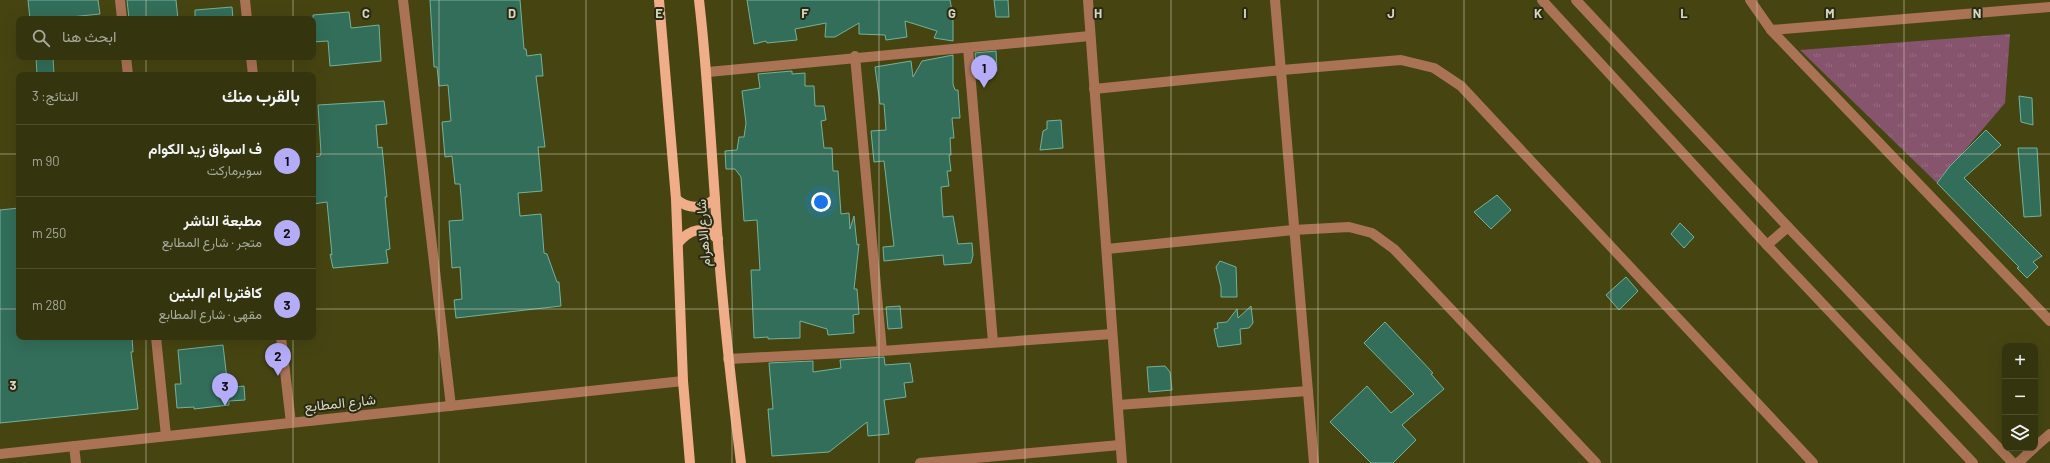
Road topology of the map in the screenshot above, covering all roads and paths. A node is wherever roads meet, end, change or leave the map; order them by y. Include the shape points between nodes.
1 (120, 0) edge
2 (245, 0) edge
3 (403, 0) edge
4 (659, 0) edge
5 (699, 0) edge
6 (1088, 0) edge
7 (1275, 0) edge
8 (1542, 0) edge
9 (1576, 0) edge
10 (1750, 0) edge
11 (2050, 7) edge
12 (122, 16) edge
13 (247, 16) edge
14 (1771, 30) junction
15 (1090, 36) junction
16 (968, 48) junction
17 (855, 56) junction
18 (126, 60) edge
19 (251, 60) edge
20 (1282, 70) junction
21 (128, 72) edge
22 (253, 72) edge
23 (708, 72) junction
24 (1094, 89) junction
25 (676, 199) junction
26 (715, 199) junction
27 (1788, 227) junction
28 (1293, 230) junction
29 (718, 239) junction
30 (678, 243) junction
31 (1767, 246) junction
32 (1107, 249) junction
33 (2050, 320) edge
34 (1112, 334) junction
35 (156, 340) edge
36 (281, 340) edge
37 (993, 342) junction
38 (882, 351) junction
39 (728, 359) junction
40 (683, 381) junction
41 (1308, 391) junction
42 (1118, 405) junction
43 (452, 406) junction
44 (291, 423) junction
45 (2050, 434) edge
46 (166, 436) junction
47 (1120, 445) junction
48 (2038, 445) edge
49 (74, 446) junction
50 (2032, 451) edge
51 (0, 454) edge
52 (76, 463) edge
53 (690, 463) edge
54 (741, 463) edge
55 (920, 463) edge
56 (1122, 463) edge
57 (1314, 463) edge
58 (1596, 463) edge
59 (1813, 463) edge
60 (1972, 463) edge
61 (2013, 463) edge
62 (2018, 463) edge

1 - 12 street
2 - 13 street
3 - 43 street
4 - 25 main road, شارع الاهرام
5 - 23 main road, شارع الاهرام
6 - 15 street
7 - 20 street
8 - 31 street
9 - 27 street
10 - 14 street
11 - 14 street
14 - 33 street
15 - 16 street
15 - 24 street
16 - 17 street
16 - 37 street
17 - 23 street
17 - 38 street
18 - 21 street
19 - 22 street
20 - 24 street
20 - 28 street
20 - 59 street via 1401,60 1434,68 1461,86
23 - 26 main road, شارع الاهرام
24 - 32 street
25 - 26 main road via 681,204 693,208
25 - 30 main road, شارع الاهرام
26 - 29 main road, شارع الاهرام
27 - 31 street
27 - 61 street
28 - 32 street
28 - 41 street
28 - 58 street via 1349,227 1372,233 1394,249
29 - 30 main road via 705,231 696,230 690,231
29 - 39 main road, شارع الاهرام
30 - 40 main road, شارع الاهرام
31 - 60 street
32 - 34 street
34 - 37 street
34 - 42 street
35 - 46 street
36 - 44 street
37 - 38 street
38 - 39 street
39 - 54 main road, شارع الاهرام
40 - 43 street, شارع المطابع
40 - 53 main road, شارع الاهرام
41 - 42 street
41 - 57 street
42 - 47 street
43 - 44 street, شارع المطابع
44 - 46 street, شارع المطابع
45 - 48 street
46 - 49 street, شارع المطابع
47 - 55 street
47 - 56 street
49 - 51 street, شارع المطابع
49 - 52 street
50 - 62 street

